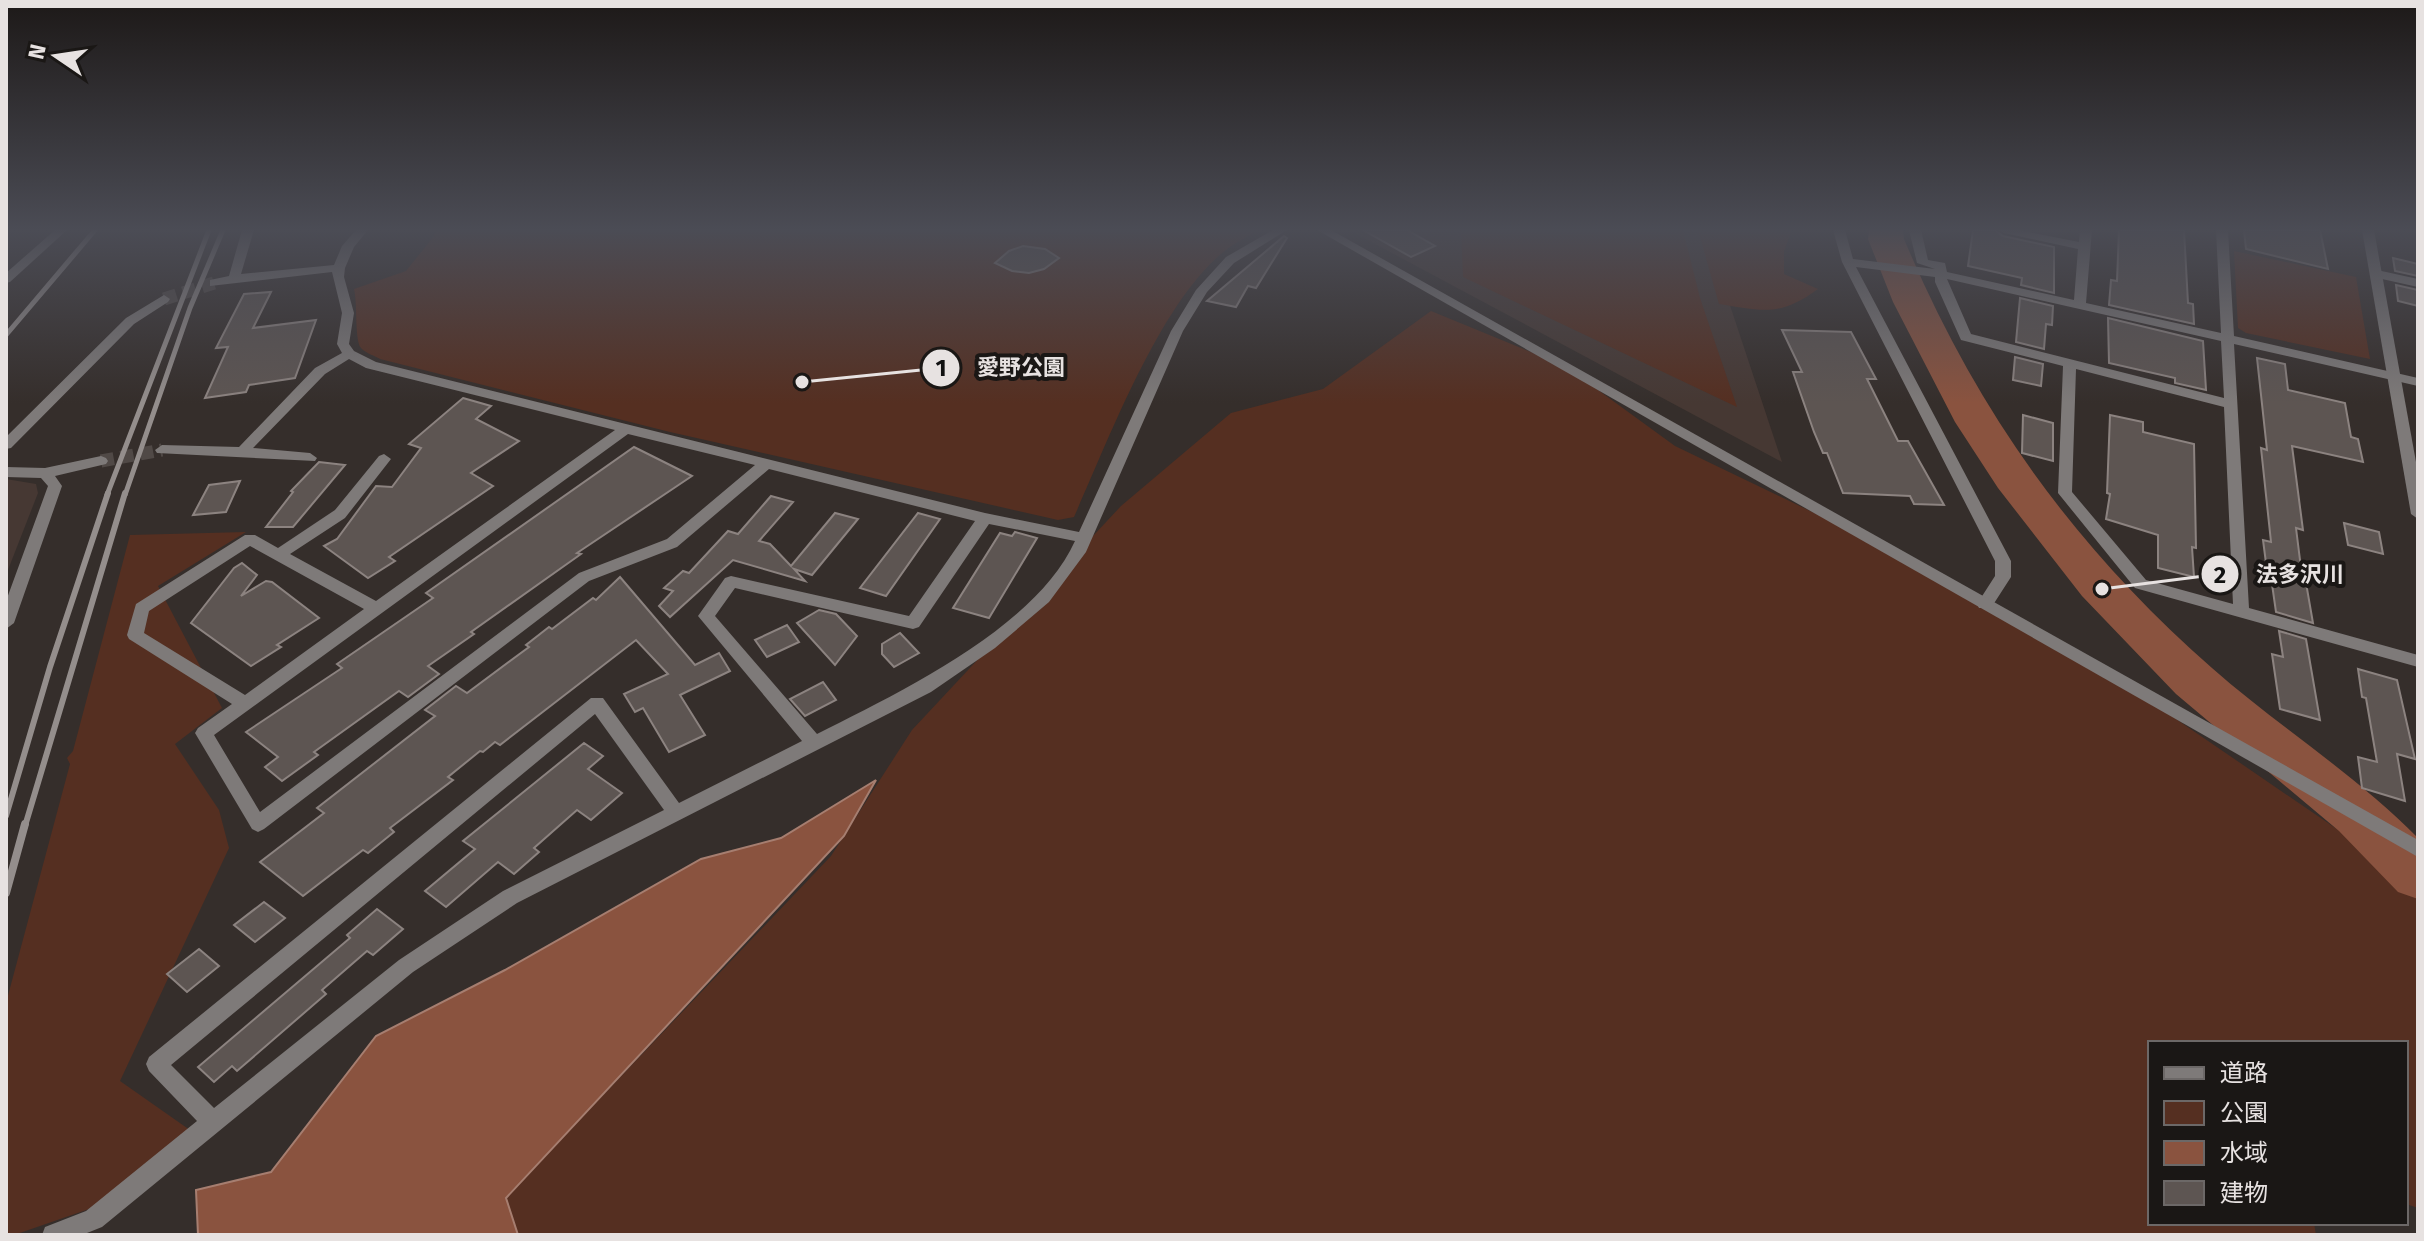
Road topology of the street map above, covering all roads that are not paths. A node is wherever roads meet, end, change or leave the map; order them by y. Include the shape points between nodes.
1 (341, 288) edge
2 (1204, 288) edge
3 (1426, 288) edge
4 (1861, 288) edge
5 (1944, 288) edge
6 (2008, 288) edge
7 (2081, 288) edge
8 (2224, 288) edge
9 (2379, 288) edge
10 (164, 299) tunnel mouth
11 (2080, 303) junction
12 (2226, 338) junction
13 (349, 354) junction
14 (2070, 363) junction
15 (2393, 376) junction
16 (2418, 382) edge
17 (2230, 404) junction
18 (624, 430) junction
19 (6, 445) edge
20 (162, 450) tunnel mouth
21 (241, 453) junction
22 (310, 458) dead end
23 (384, 459) dead end
24 (101, 461) tunnel mouth
25 (766, 464) junction
26 (6, 472) edge
27 (45, 473) junction
28 (2418, 514) edge
29 (985, 518) junction
30 (1084, 538) junction
31 (278, 555) junction
32 (1985, 604) junction
33 (375, 608) junction
34 (2241, 612) junction
35 (6, 623) edge
36 (2418, 661) edge
37 (245, 703) junction
38 (814, 743) junction
39 (676, 813) junction
40 (2418, 849) edge
41 (213, 1122) junction
42 (53, 1235) edge

1 - 13 street via 348,313 343,344
2 - 30 street via 1177,331
3 - 32 street
4 - 32 street via 2003,561 2003,577
5 - 14 street via 1966,337
6 - 11 street
7 - 11 street
8 - 12 street
9 - 15 street
10 - 19 street via 130,321
11 - 12 street
12 - 15 street
12 - 17 street
13 - 18 street via 371,365
13 - 21 street via 320,371
14 - 17 street
14 - 34 street via 2065,493 2141,584
15 - 16 street
15 - 28 street
17 - 34 street
18 - 25 street
18 - 33 street
20 - 21 street
21 - 22 street
23 - 31 street via 340,514
24 - 27 street
25 - 29 street
25 - 37 street via 672,543 584,577 258,824 204,733
26 - 27 street
27 - 35 street via 55,486
29 - 30 street
29 - 38 street via 913,623 731,582 706,616
30 - 38 street via 1043,598 989,644 925,687
31 - 33 street
31 - 37 street via 250,539 142,608 135,635
32 - 40 street
33 - 37 street
34 - 36 street
38 - 39 street
39 - 41 street via 510,897 406,966
39 - 41 street via 597,703 156,1064
41 - 42 street via 94,1219

